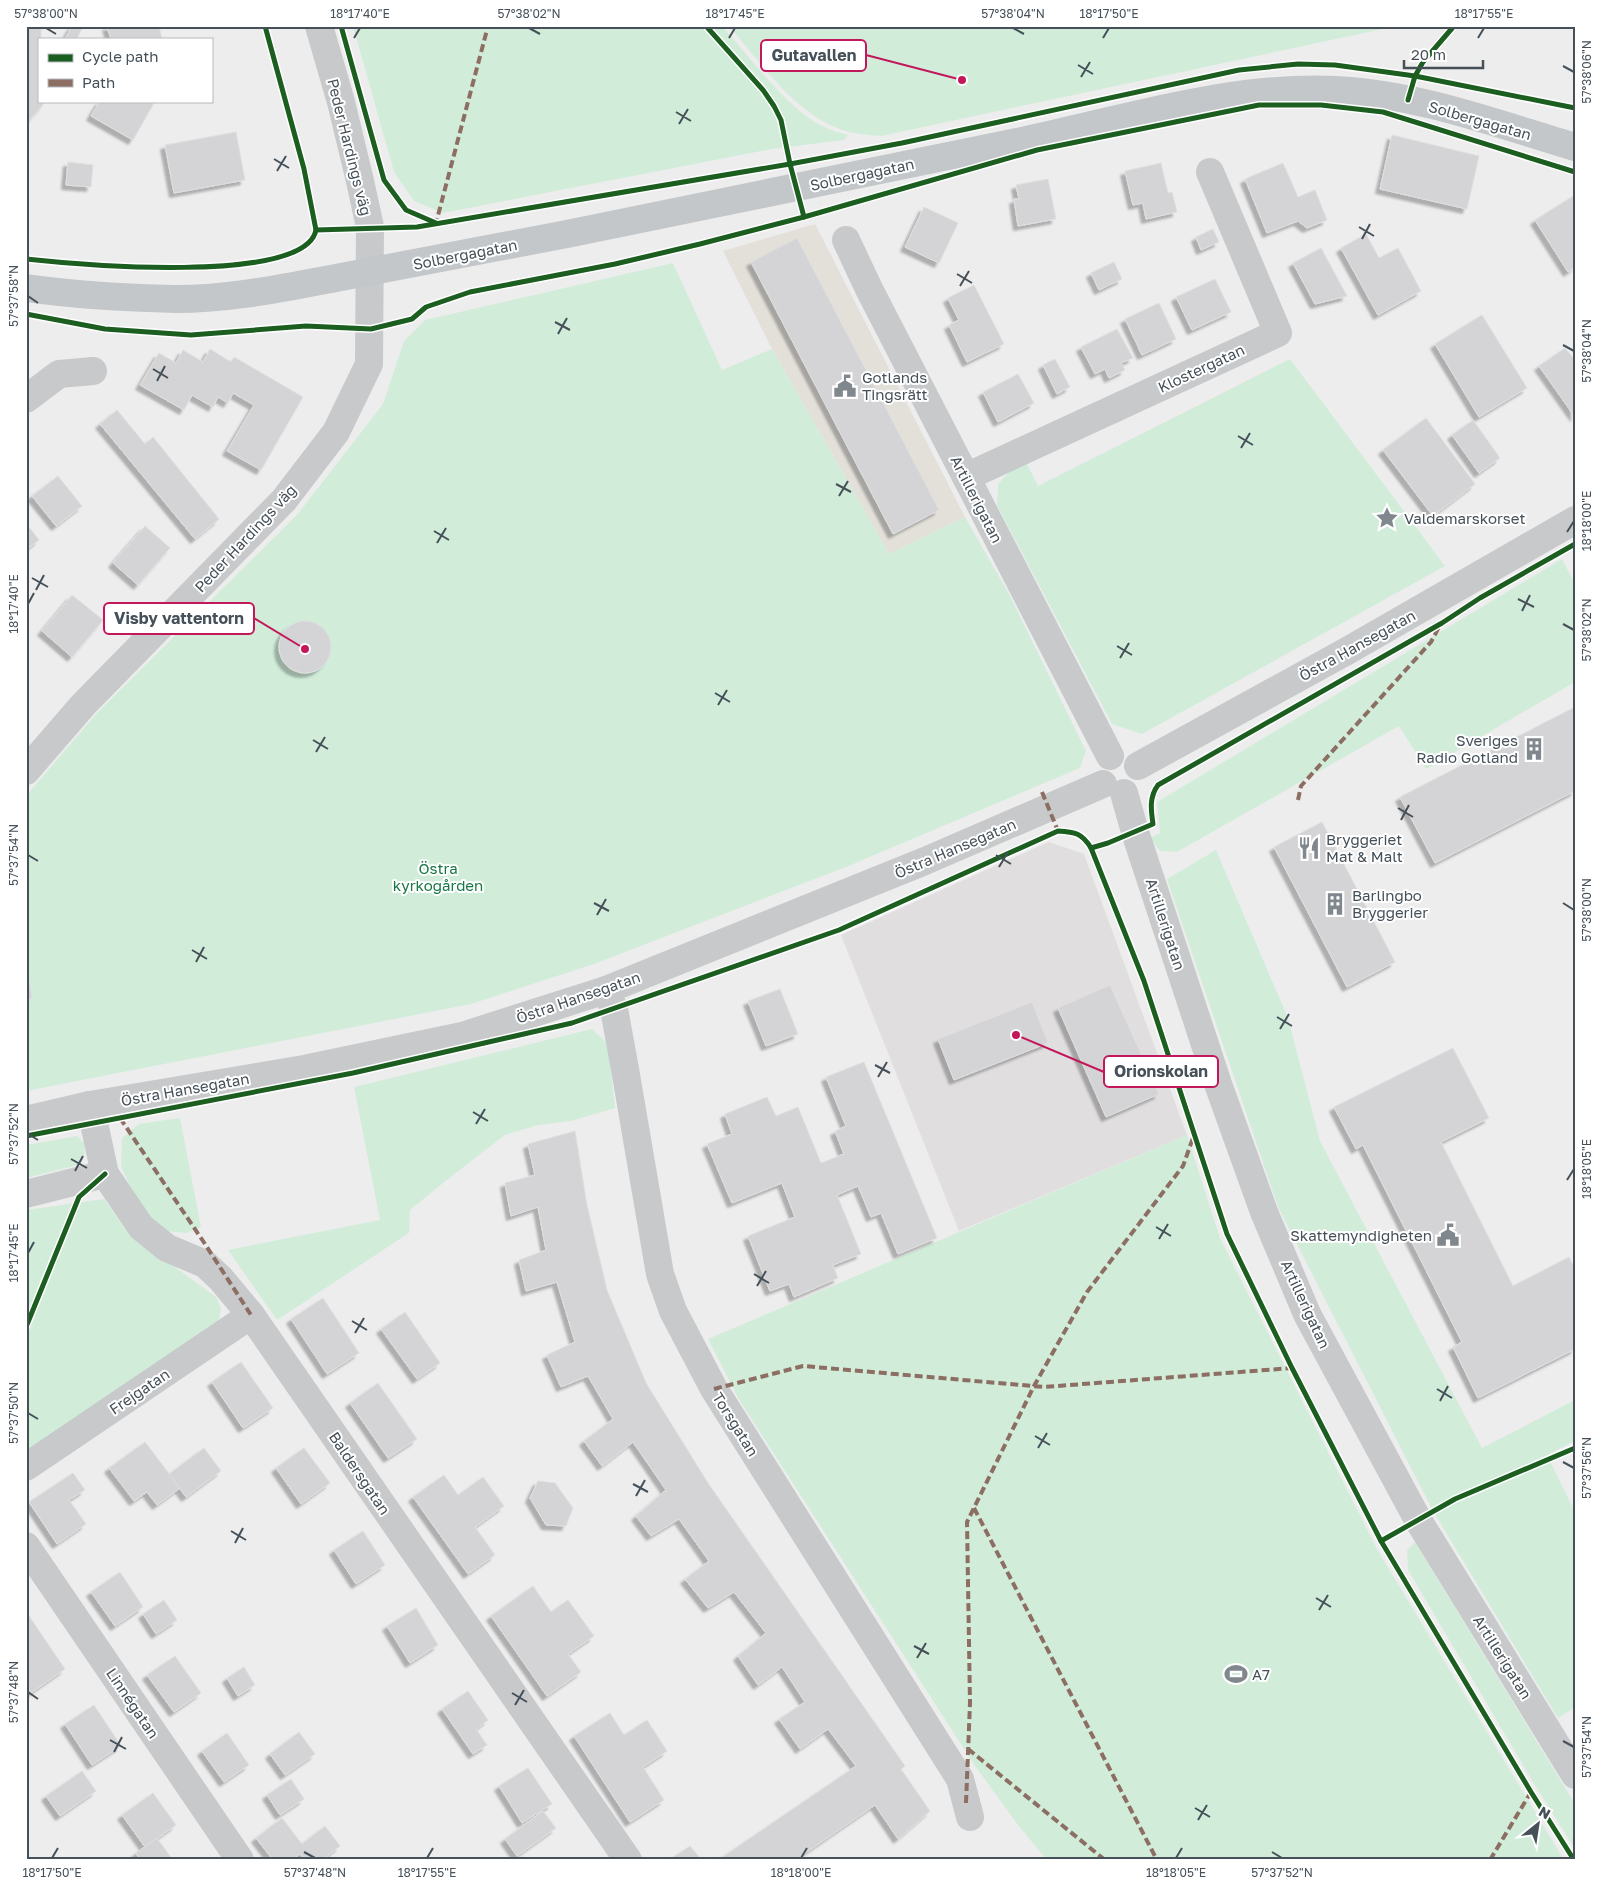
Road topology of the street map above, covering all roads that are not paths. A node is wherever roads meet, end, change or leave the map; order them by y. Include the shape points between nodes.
1 (319, 26) edge
2 (1575, 147) edge
3 (1210, 172) dead end
4 (846, 240) dead end
5 (370, 272) junction
6 (26, 288) edge
7 (93, 371) dead end
8 (26, 399) edge
9 (966, 477) junction
10 (1575, 520) edge
11 (1110, 756) junction
12 (1138, 766) junction
13 (26, 772) edge
14 (1114, 788) junction
15 (606, 990) junction
16 (90, 1105) junction
17 (26, 1120) edge
18 (105, 1174) junction
19 (26, 1194) edge
20 (251, 1315) junction
21 (26, 1467) edge
22 (26, 1546) edge
23 (1575, 1775) edge
24 (970, 1817) dead end
25 (240, 1860) edge
26 (628, 1860) edge

1 - 5 street, Peder Hardings väg via 341,102 370,227
2 - 5 main road, Solbergagatan via 1457,112 1377,94 1339,90 1256,93 1186,104 816,184
3 - 9 street, Klostergatan via 1278,333
4 - 9 street, Artillerigatan
5 - 6 main road, Solbergagatan via 250,294 178,299
5 - 13 street, Peder Hardings väg via 369,364 336,432 284,500 83,705
7 - 8 street via 59,374
9 - 11 street, Artillerigatan
10 - 12 street, Östra Hansegatan via 1348,651
11 - 12 street via 1126,755
11 - 14 street via 1100,769 1100,777
12 - 14 street via 1137,782 1132,789
14 - 15 street, Östra Hansegatan via 916,864
14 - 23 street, Artillerigatan via 1135,832 1264,1212 1307,1314 1418,1520
15 - 16 street, Östra Hansegatan via 462,1036 304,1069
15 - 24 street, Torsgatan via 614,1009 624,1061 660,1274 673,1311 714,1389 960,1779
16 - 17 street, Östra Hansegatan
16 - 18 street, Baldersgatan
18 - 19 street
18 - 20 street, Baldersgatan via 140,1227 167,1248 205,1264
20 - 21 street, Frejgatan
20 - 26 street, Baldersgatan
22 - 25 street, Linnégatan

